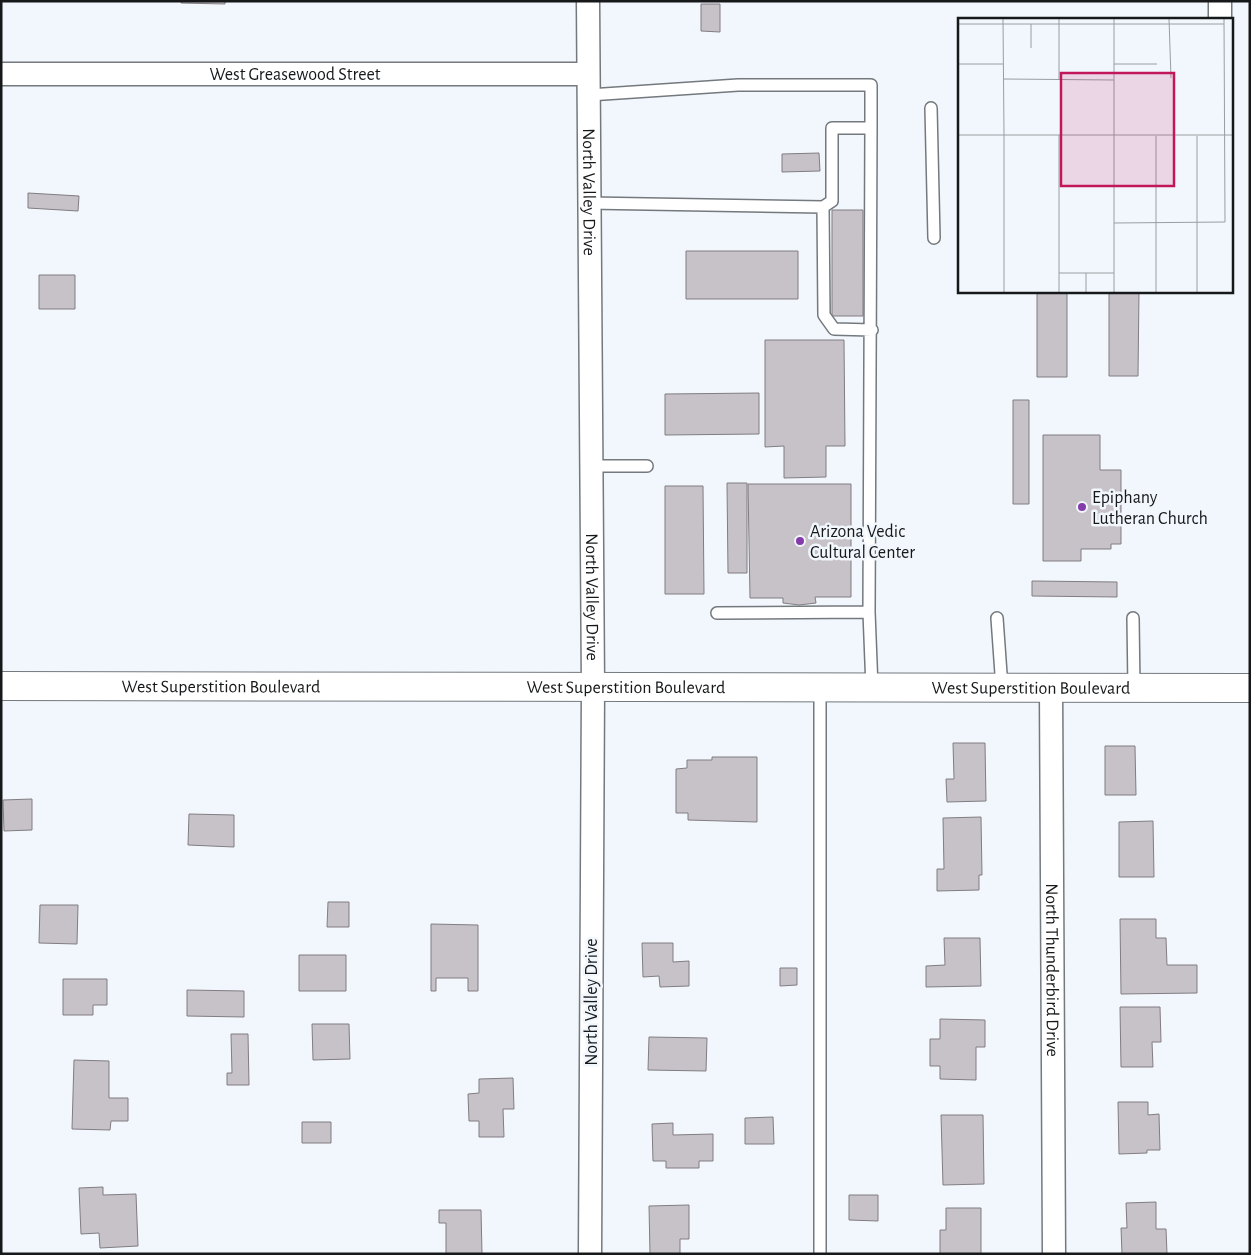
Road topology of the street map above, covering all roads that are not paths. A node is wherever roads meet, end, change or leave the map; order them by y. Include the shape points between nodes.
1 (588, 1) edge
2 (1220, 1) edge
3 (1220, 18) edge
4 (1, 74) edge
5 (588, 85) junction
6 (931, 108) dead end
7 (871, 128) junction
8 (589, 203) junction
9 (822, 207) junction
10 (934, 238) dead end
11 (872, 330) junction
12 (591, 466) junction
13 (647, 466) dead end
14 (869, 612) junction
15 (717, 613) dead end
16 (997, 618) dead end
17 (1133, 618) dead end
18 (1, 686) edge
19 (593, 687) junction
20 (820, 688) junction
21 (872, 688) junction
22 (1002, 688) junction
23 (1051, 688) junction
24 (1134, 688) junction
25 (1250, 688) edge
26 (590, 1254) edge
27 (820, 1254) edge
28 (1054, 1254) edge

1 - 5 street, North Valley Drive
2 - 3 street
4 - 5 street, West Greasewood Street
5 - 7 lane via 871,85
5 - 8 street, North Valley Drive
6 - 10 lane
7 - 9 lane via 832,128 832,201
7 - 11 lane
8 - 9 lane
8 - 12 street, North Valley Drive
9 - 11 lane via 824,315 834,328
11 - 14 lane
12 - 13 lane
12 - 19 street, North Valley Drive
14 - 15 lane
14 - 21 lane
16 - 22 lane
17 - 24 lane
18 - 19 main road, West Superstition Boulevard
19 - 20 main road, West Superstition Boulevard
19 - 26 street, North Valley Drive
20 - 21 main road, West Superstition Boulevard
20 - 27 lane
21 - 22 main road, West Superstition Boulevard
22 - 23 main road, West Superstition Boulevard
23 - 24 main road, West Superstition Boulevard
23 - 28 street, North Thunderbird Drive
24 - 25 main road, West Superstition Boulevard

